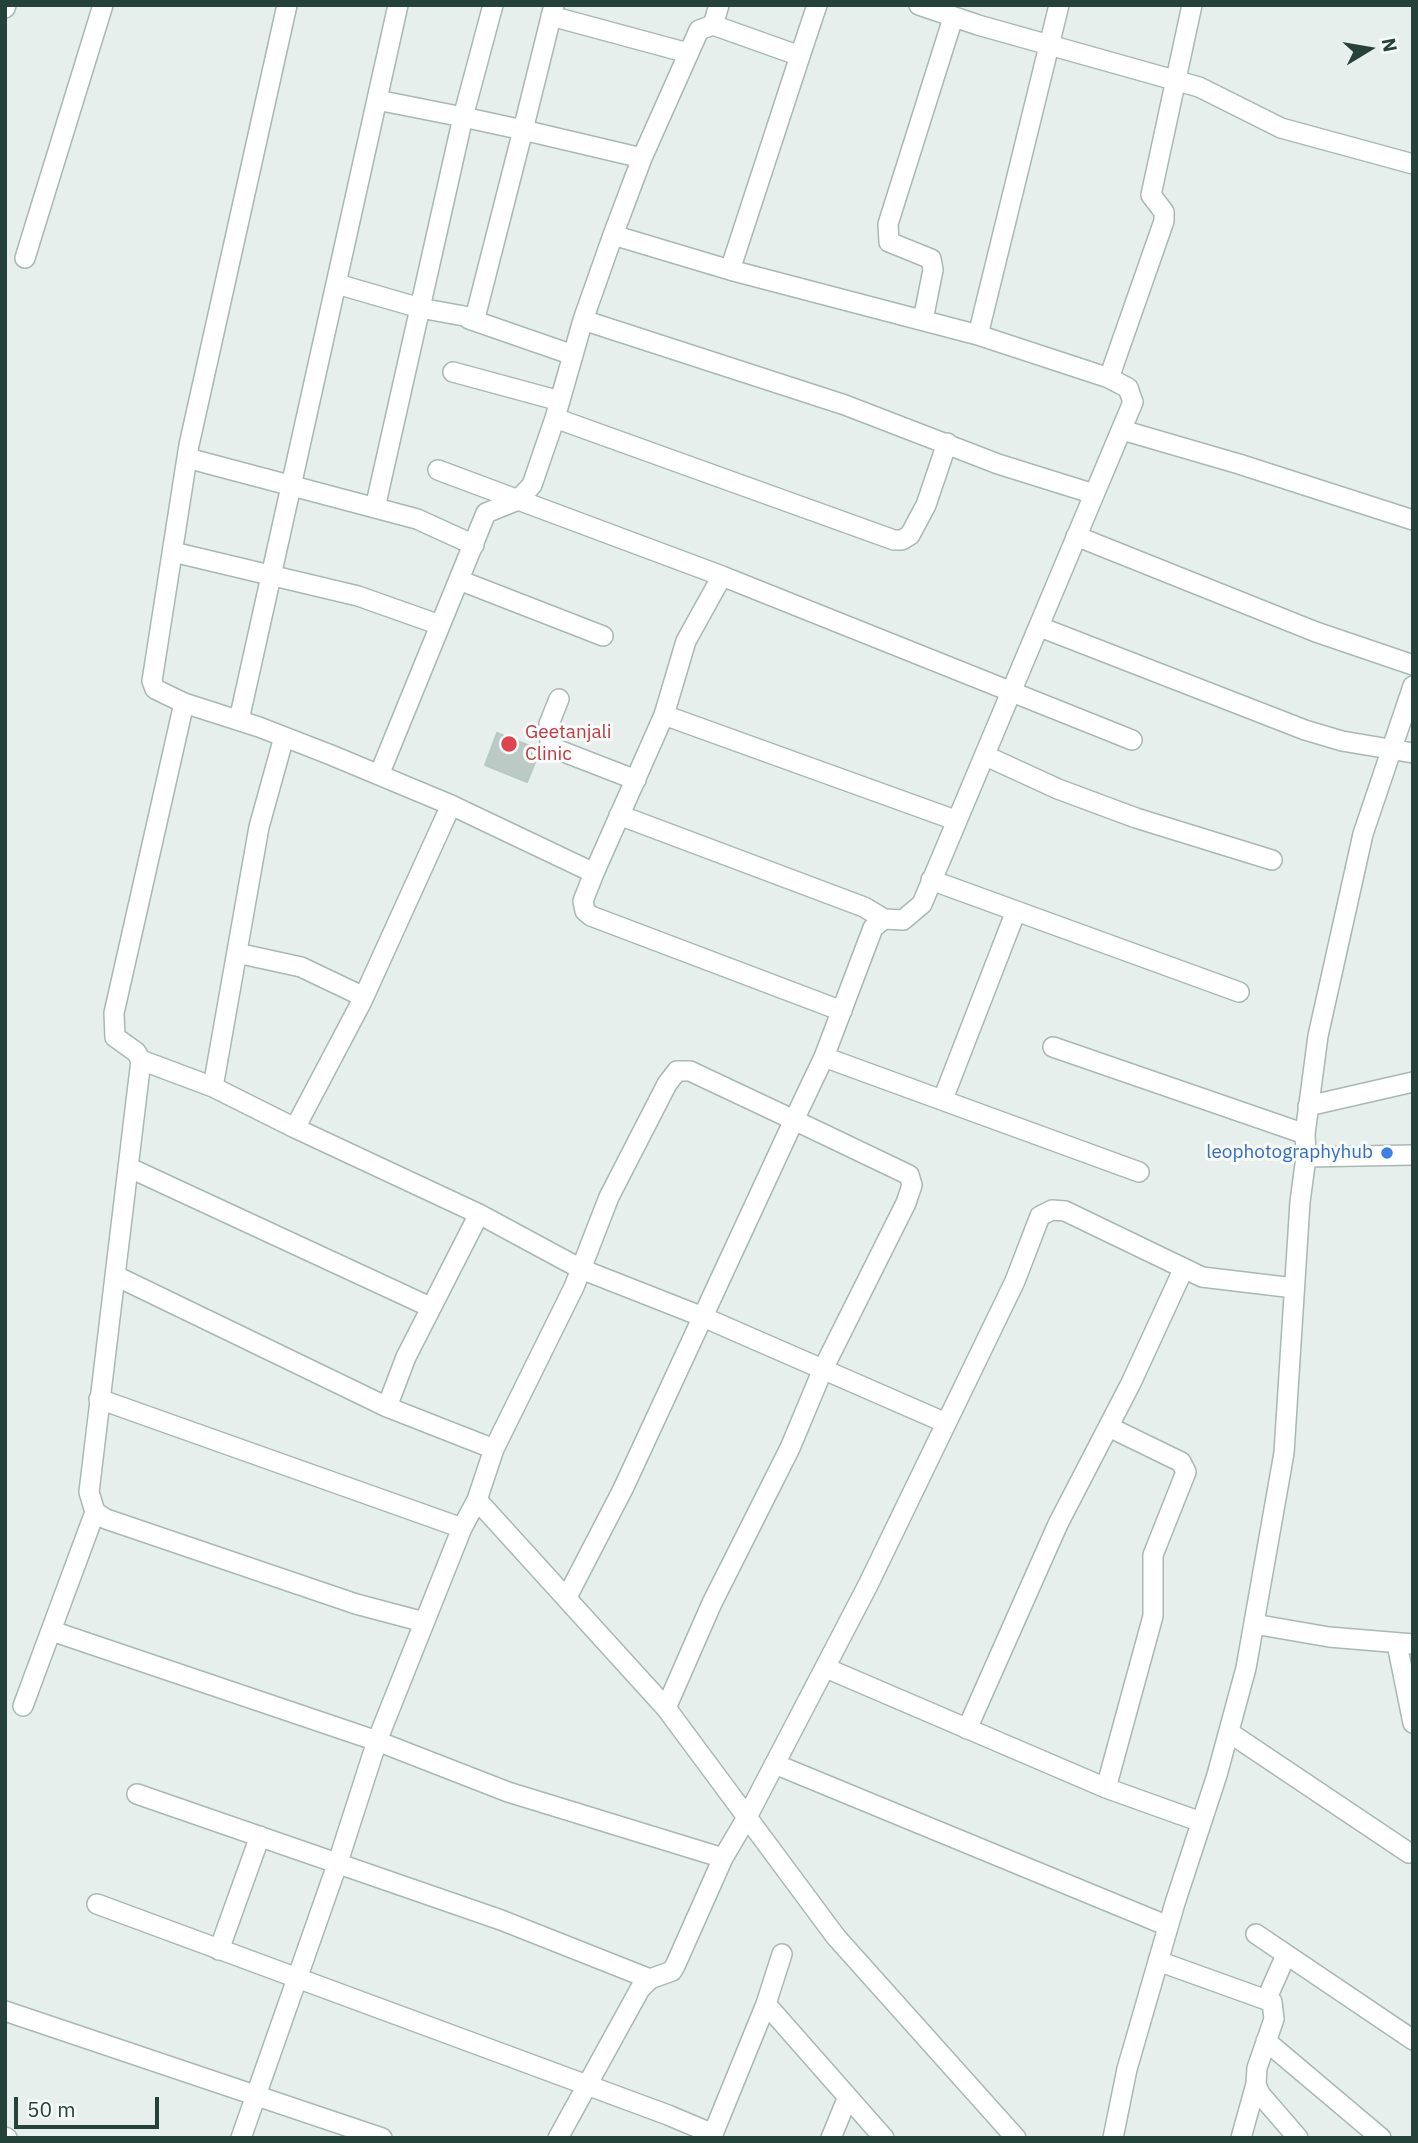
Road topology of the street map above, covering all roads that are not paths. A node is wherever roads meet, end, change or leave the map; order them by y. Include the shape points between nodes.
1 (103, 5) edge
2 (288, 5) edge
3 (398, 5) edge
4 (493, 5) edge
5 (719, 5) edge
6 (817, 5) edge
7 (919, 5) edge
8 (1059, 5) edge
9 (1192, 5) edge
10 (553, 11) edge
11 (953, 18) junction
12 (713, 25) junction
13 (1051, 44) junction
14 (688, 53) junction
15 (800, 56) junction
16 (1176, 81) junction
17 (377, 100) junction
18 (463, 117) junction
19 (523, 130) junction
20 (642, 158) junction
21 (1413, 164) edge
22 (613, 235) junction
23 (25, 258) dead end
24 (730, 270) junction
25 (337, 284) junction
26 (420, 308) junction
27 (469, 319) junction
28 (583, 320) junction
29 (923, 320) junction
30 (978, 335) junction
31 (573, 355) junction
32 (453, 372) dead end
33 (1109, 378) junction
34 (558, 410) junction
35 (1122, 430) junction
36 (947, 443) junction
37 (187, 458) junction
38 (438, 470) dead end
39 (292, 484) junction
40 (1094, 494) junction
41 (518, 500) junction
42 (375, 508) junction
43 (1413, 520) edge
44 (1076, 536) junction
45 (474, 545) junction
46 (173, 552) junction
47 (272, 573) junction
48 (722, 576) junction
49 (459, 580) junction
50 (440, 625) junction
51 (1040, 627) junction
52 (603, 636) dead end
53 (1413, 665) edge
54 (1413, 686) edge
55 (1013, 691) junction
56 (559, 699) dead end
57 (184, 703) junction
58 (664, 715) junction
59 (239, 720) junction
60 (284, 737) junction
61 (1132, 740) dead end
62 (1392, 748) junction
63 (1413, 753) edge
64 (986, 755) junction
65 (379, 775) junction
66 (636, 780) junction
67 (451, 805) junction
68 (619, 815) junction
69 (955, 820) junction
70 (1272, 860) dead end
71 (594, 873) junction
72 (931, 880) junction
73 (1016, 911) junction
74 (884, 919) junction
75 (237, 953) junction
76 (1239, 992) dead end
77 (364, 997) junction
78 (842, 1011) junction
79 (1053, 1047) dead end
80 (824, 1057) junction
81 (141, 1060) junction
82 (1413, 1082) edge
83 (213, 1087) junction
84 (943, 1099) junction
85 (1308, 1106) junction
86 (794, 1120) junction
87 (295, 1128) junction
88 (1305, 1134) junction
89 (1413, 1155) edge
90 (1306, 1157) junction
91 (130, 1168) junction
92 (1139, 1172) dead end
93 (479, 1214) junction
94 (581, 1269) junction
95 (1183, 1270) junction
96 (116, 1276) junction
97 (1294, 1288) junction
98 (430, 1307) junction
99 (703, 1317) junction
100 (823, 1370) junction
101 (99, 1399) junction
102 (387, 1407) junction
103 (946, 1423) junction
104 (1109, 1427) junction
105 (494, 1449) junction
106 (477, 1500) junction
107 (95, 1512) junction
108 (462, 1528) junction
109 (567, 1597) junction
110 (424, 1622) junction
111 (1254, 1624) junction
112 (52, 1631) junction
113 (1405, 1644) edge
114 (826, 1668) junction
115 (23, 1706) dead end
116 (666, 1708) junction
117 (1413, 1723) edge
118 (967, 1729) junction
119 (1230, 1733) junction
120 (377, 1741) junction
121 (775, 1765) junction
122 (1106, 1788) junction
123 (137, 1794) dead end
124 (746, 1819) junction
125 (1201, 1822) junction
126 (260, 1836) junction
127 (1409, 1853) dead end
128 (723, 1858) junction
129 (338, 1862) junction
130 (97, 1905) dead end
131 (1168, 1926) junction
132 (1256, 1934) dead end
133 (219, 1950) junction
134 (782, 1954) dead end
135 (1286, 1955) junction
136 (1158, 1961) junction
137 (650, 1979) junction
138 (296, 1980) junction
139 (1267, 1998) junction
140 (766, 2004) junction
141 (5, 2011) edge
142 (1413, 2040) edge
143 (1266, 2041) junction
144 (1255, 2084) junction
145 (585, 2086) junction
146 (257, 2097) junction
147 (847, 2099) junction
148 (712, 2136) edge
149 (241, 2138) edge
150 (382, 2138) edge
151 (558, 2138) edge
152 (831, 2138) edge
153 (884, 2138) edge
154 (1016, 2138) edge
155 (1113, 2138) edge
156 (1241, 2138) edge
157 (1298, 2138) edge
158 (1381, 2138) edge

1 - 23 street
2 - 37 street
3 - 17 street
4 - 18 street
5 - 12 street
6 - 15 street
7 - 11 street
8 - 13 street
9 - 16 street
10 - 14 street
10 - 19 street
11 - 13 street
11 - 29 street via 906,159 887,234 894,246 930,259 933,271
12 - 14 street via 699,30
12 - 15 street
13 - 16 street
13 - 30 street
14 - 20 street
15 - 24 street
16 - 21 street via 1216,95 1281,128
16 - 33 street via 1152,195 1164,212 1164,221
17 - 18 street
17 - 25 street
18 - 19 street
18 - 26 street
19 - 20 street
19 - 27 street via 477,316
20 - 22 street
22 - 24 street
22 - 28 street
24 - 29 street
25 - 26 street
25 - 39 street
26 - 27 street
26 - 42 street
27 - 31 street
28 - 31 street
28 - 36 street
29 - 30 street
30 - 33 street
31 - 34 street
32 - 34 street
33 - 35 street via 1132,391 1133,402
34 - 36 street via 894,540 910,535 926,505
34 - 41 street via 532,485
35 - 40 street
35 - 43 street
36 - 40 street
37 - 39 street
37 - 46 street
38 - 41 street
39 - 42 street
39 - 47 street
40 - 44 street
41 - 45 street via 486,513
41 - 48 street
42 - 45 street via 417,519
44 - 51 street
44 - 53 street via 1315,632
45 - 49 street
46 - 47 street
46 - 57 street via 152,681 155,689
47 - 50 street
47 - 59 street
48 - 55 street
48 - 58 street via 685,641
49 - 50 street
49 - 52 street
50 - 65 street
51 - 55 street
51 - 62 street via 1305,730
54 - 62 street
55 - 61 street
55 - 64 street
56 - 66 street via 549,724 550,743
57 - 59 street
57 - 81 street via 114,1013 115,1037
58 - 66 street
58 - 69 street
59 - 60 street
60 - 65 street
60 - 75 street via 259,827
62 - 63 street
62 - 85 street via 1363,834 1318,1036
64 - 69 street
64 - 70 street via 1136,818
65 - 67 street
66 - 68 street
67 - 71 street
67 - 77 street
68 - 71 street
68 - 74 street via 864,906
69 - 72 street
71 - 78 street via 582,906 591,916
72 - 73 street
72 - 74 street via 915,912 898,922
73 - 76 street
73 - 84 street
74 - 78 street via 873,928
75 - 77 street via 301,967
75 - 83 street
77 - 87 street
78 - 80 street
79 - 88 street
80 - 84 street
80 - 86 street
81 - 83 street
81 - 91 street
82 - 85 street
83 - 87 street
84 - 92 street
85 - 88 street
86 - 94 street via 690,1071 677,1071 610,1197
86 - 99 street
86 - 100 street via 899,1168 912,1180 906,1203
87 - 93 street
88 - 90 street
89 - 90 street
90 - 97 street
91 - 96 street
91 - 98 street
93 - 94 street
93 - 98 street
94 - 99 street
94 - 105 street
95 - 97 street via 1202,1277
95 - 103 street via 1113,1231 1065,1211 1040,1216 1015,1280
95 - 104 street
96 - 101 street
96 - 102 street
97 - 111 street via 1283,1453
98 - 102 street
99 - 100 street
99 - 109 street
100 - 103 street
100 - 116 street
101 - 107 street via 89,1492
101 - 108 street
102 - 105 street
103 - 114 street
104 - 118 street via 1058,1524
104 - 122 street via 1173,1457 1184,1464 1186,1472 1153,1555 1153,1616
105 - 106 street
106 - 108 street
106 - 109 street
107 - 110 street via 272,1576
107 - 112 street
108 - 110 street
109 - 116 street
110 - 120 street
111 - 113 street
111 - 119 street
112 - 115 street
112 - 120 street
113 - 117 street
114 - 118 street
114 - 121 street
116 - 124 street
118 - 122 street
119 - 125 street
119 - 127 street
120 - 128 street via 508,1791
120 - 129 street
121 - 124 street
121 - 131 street
122 - 125 street
123 - 126 street
124 - 128 street
124 - 154 street via 836,1937
125 - 131 street
126 - 129 street
126 - 133 street
128 - 137 street via 672,1971
129 - 137 street
129 - 138 street
130 - 133 street
131 - 136 street
132 - 135 street
133 - 138 street
134 - 140 street
135 - 139 street
135 - 142 street
136 - 139 street
136 - 155 street
137 - 145 street via 639,1989
138 - 145 street
138 - 146 street
139 - 143 street via 1275,2009
140 - 147 street
140 - 148 street
141 - 146 street
143 - 144 street
143 - 158 street
144 - 156 street
144 - 157 street
145 - 148 street
145 - 151 street
146 - 149 street
146 - 150 street
147 - 152 street
147 - 153 street

